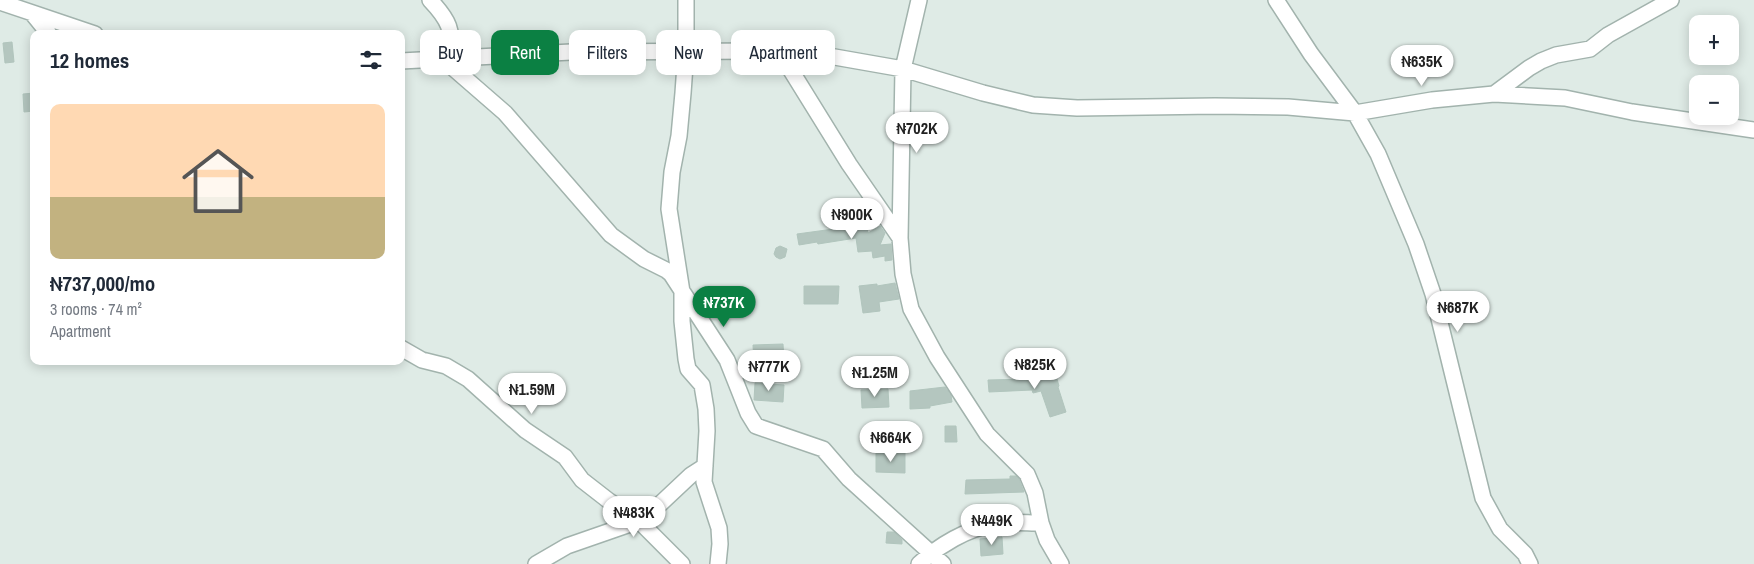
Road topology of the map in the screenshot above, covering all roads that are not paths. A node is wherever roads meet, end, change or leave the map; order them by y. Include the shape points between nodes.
1 (430, 0) edge
2 (686, 0) edge
3 (919, 0) edge
4 (1276, 0) edge
5 (1670, 0) edge
6 (4, 5) edge
7 (32, 13) junction
8 (45, 30) edge
9 (83, 30) edge
10 (449, 30) edge
11 (686, 30) edge
12 (656, 51) edge
13 (481, 57) edge
14 (835, 57) edge
15 (420, 60) edge
16 (405, 61) edge
17 (903, 69) junction
18 (465, 75) edge
19 (684, 75) edge
20 (794, 75) edge
21 (1494, 94) junction
22 (1355, 113) junction
23 (1754, 130) edge
24 (900, 238) junction
25 (682, 292) junction
26 (405, 350) edge
27 (706, 466) junction
28 (638, 521) junction
29 (1041, 523) junction
30 (931, 552) junction
31 (536, 564) edge
32 (682, 564) edge
33 (718, 564) edge
34 (919, 564) edge
35 (944, 564) edge
36 (1061, 564) edge
37 (1530, 564) edge

1 - 10 street via 444,15
2 - 11 street
3 - 17 street
4 - 22 street
5 - 21 street via 1608,35 1590,49 1541,61
6 - 7 street
7 - 8 street
7 - 9 street
12 - 13 street
14 - 17 street
15 - 16 street
17 - 22 street via 1033,105 1077,108 1288,107
17 - 24 street
18 - 25 street via 505,114 611,235 644,259 666,270
19 - 25 street via 670,200
20 - 24 street
21 - 22 street
21 - 23 street via 1565,98 1632,112
22 - 37 street via 1378,154 1433,294 1483,498 1500,529 1525,554
24 - 29 street via 903,274 911,309 937,357 987,434 1027,474
25 - 27 street via 688,369 702,385 706,409
25 - 30 street via 727,360 756,426 823,449 849,479
26 - 28 street via 422,360 446,366 468,380 525,430 565,457 582,480
27 - 28 street
27 - 33 street via 705,489 719,528
28 - 31 street via 567,546
28 - 32 street
29 - 30 street via 995,524 962,535
29 - 36 street
30 - 34 street
30 - 35 street

